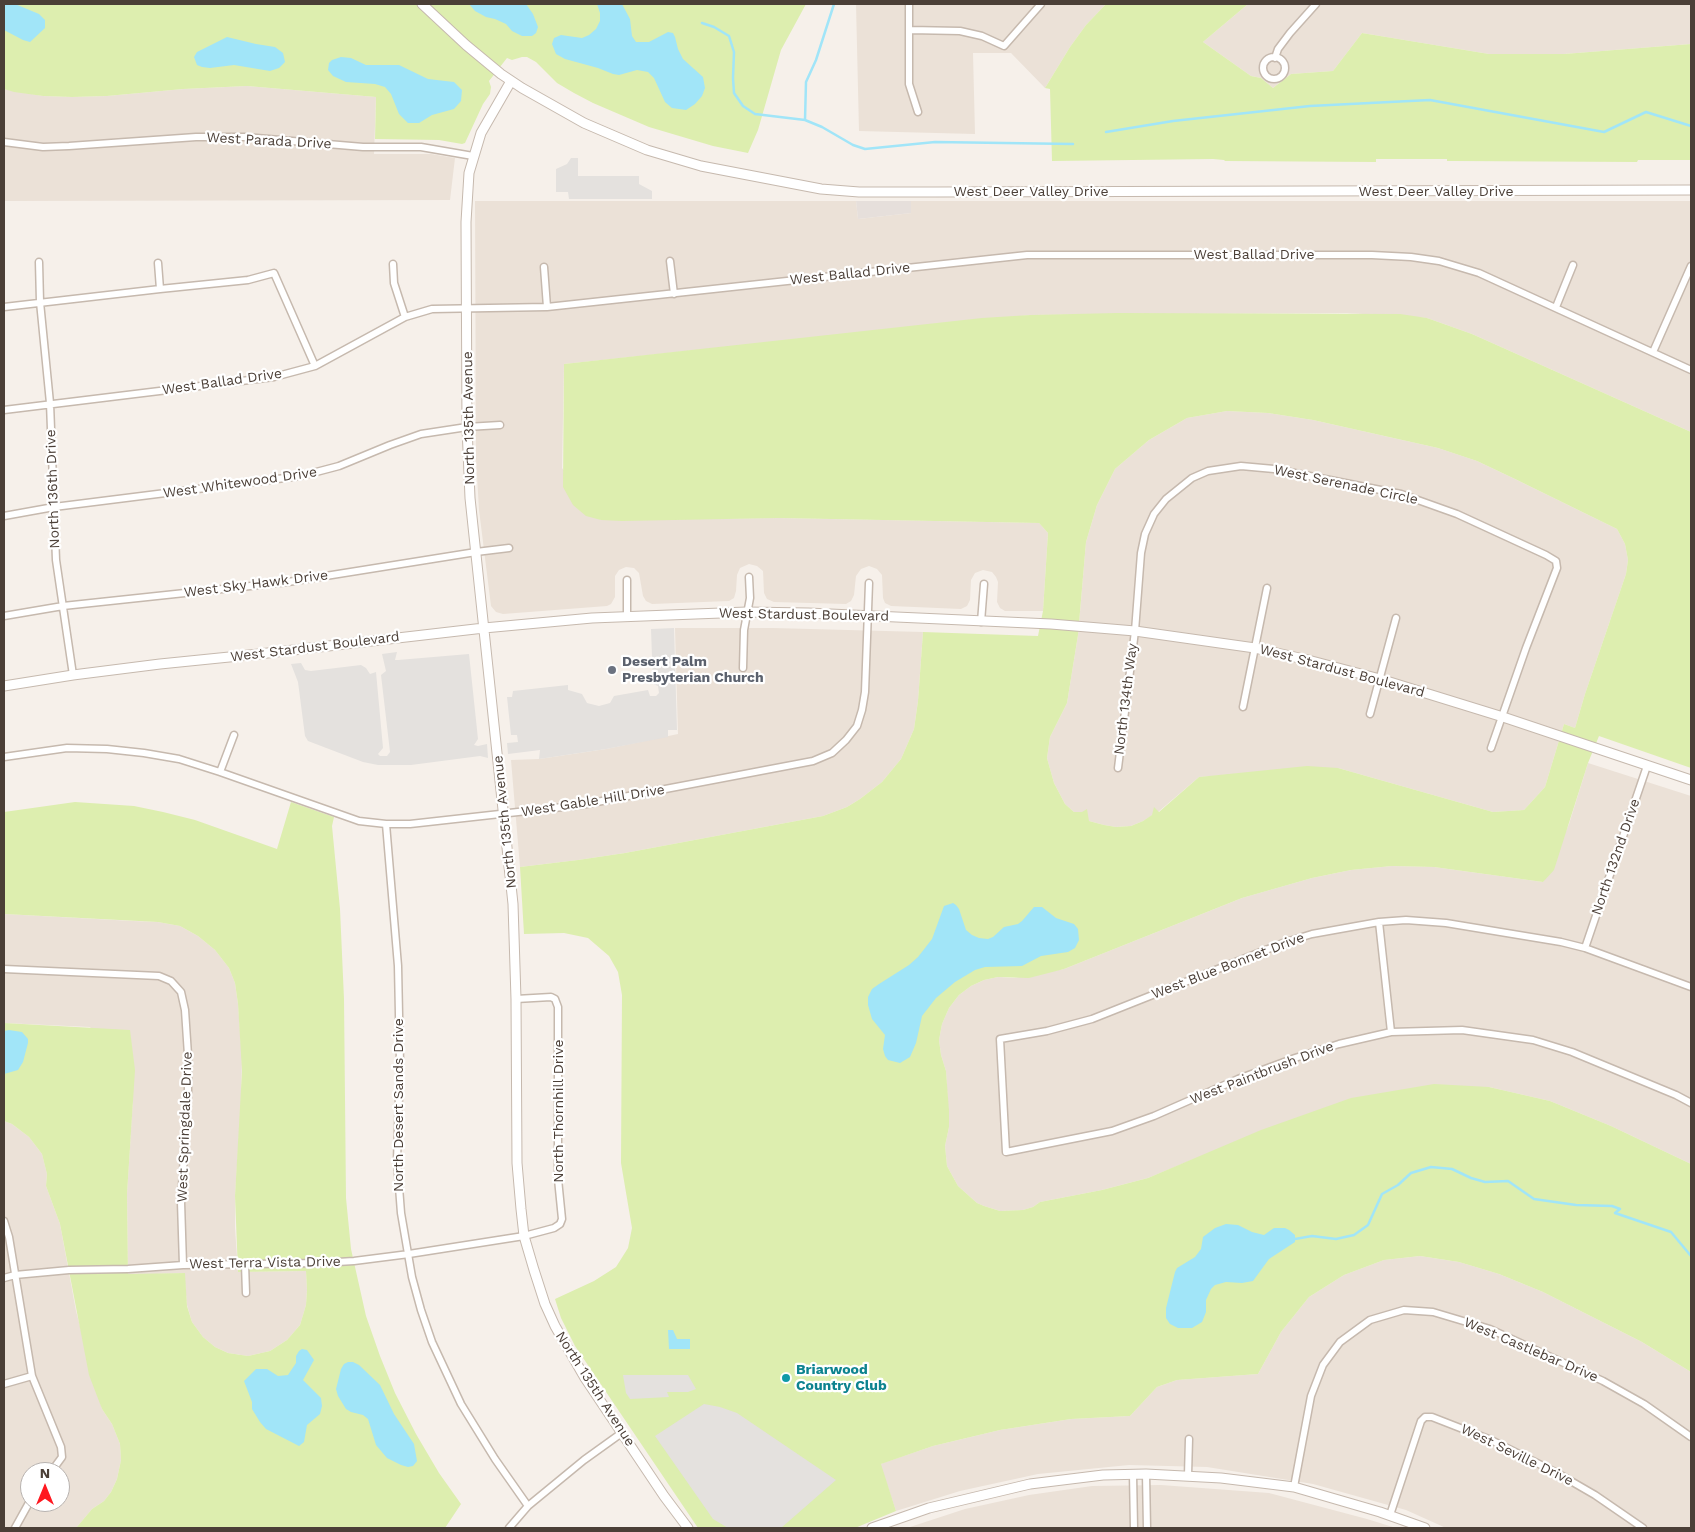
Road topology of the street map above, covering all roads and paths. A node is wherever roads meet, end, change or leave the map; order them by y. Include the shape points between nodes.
1 (422, 4) edge
2 (909, 4) edge
3 (1041, 4) edge
4 (1316, 4) edge
5 (910, 30) junction
6 (1275, 58) dead end
7 (511, 80) junction
8 (918, 112) dead end
9 (4, 142) edge
10 (473, 156) junction
11 (1691, 190) edge
12 (670, 261) dead end
13 (39, 262) dead end
14 (158, 263) dead end
15 (393, 264) dead end
16 (1573, 265) dead end
17 (1691, 266) edge
18 (544, 267) dead end
19 (160, 289) junction
20 (674, 294) junction
21 (40, 302) junction
22 (4, 307) edge
23 (547, 307) junction
24 (1556, 307) junction
25 (467, 309) junction
26 (405, 317) junction
27 (1653, 352) junction
28 (315, 366) junction
29 (1691, 370) edge
30 (50, 403) junction
31 (4, 410) edge
32 (500, 425) dead end
33 (467, 427) junction
34 (54, 507) junction
35 (4, 516) edge
36 (509, 548) dead end
37 (476, 552) junction
38 (749, 577) dead end
39 (627, 580) dead end
40 (869, 583) dead end
41 (984, 584) dead end
42 (1267, 588) dead end
43 (63, 606) junction
44 (747, 612) junction
45 (4, 616) edge
46 (627, 616) junction
47 (867, 616) junction
48 (1396, 618) dead end
49 (981, 622) junction
50 (484, 628) junction
51 (1135, 631) junction
52 (1255, 648) junction
53 (743, 668) dead end
54 (73, 675) junction
55 (1380, 679) junction
56 (4, 686) edge
57 (1243, 707) dead end
58 (1370, 714) dead end
59 (1503, 717) junction
60 (234, 735) dead end
61 (1491, 748) dead end
62 (4, 757) edge
63 (1647, 766) junction
64 (1118, 768) dead end
65 (220, 772) junction
66 (1691, 780) edge
67 (504, 814) junction
68 (386, 824) junction
69 (1378, 922) junction
70 (1584, 948) junction
71 (4, 969) edge
72 (1691, 987) edge
73 (516, 1000) junction
74 (1391, 1032) junction
75 (1691, 1103) edge
76 (1006, 1152) joint
77 (4, 1221) edge
78 (524, 1236) junction
79 (408, 1254) junction
80 (245, 1264) junction
81 (183, 1265) junction
82 (15, 1275) junction
83 (4, 1278) edge
84 (246, 1294) dead end
85 (32, 1376) junction
86 (4, 1384) edge
87 (622, 1432) junction
88 (1691, 1437) edge
89 (1189, 1439) dead end
90 (58, 1462) edge
91 (1133, 1474) junction
92 (1146, 1474) junction
93 (1188, 1475) junction
94 (1294, 1487) junction
95 (528, 1506) junction
96 (24, 1512) edge
97 (1390, 1515) junction
98 (15, 1528) edge
99 (509, 1528) edge
100 (688, 1528) edge
101 (872, 1528) edge
102 (1134, 1528) edge
103 (1147, 1528) edge
104 (1425, 1528) edge
105 (1643, 1528) edge

1 - 7 street, West Deer Valley Drive via 466,45
2 - 5 street
3 - 5 street via 1004,46 960,31
4 - 6 street via 1290,33
5 - 8 street via 910,84
7 - 10 street, North 135th Avenue
7 - 11 street, West Deer Valley Drive via 574,118 647,150 726,172 821,189 859,192
9 - 10 street, West Parada Drive via 43,147 245,137 363,147 421,147
10 - 25 street, North 135th Avenue via 466,200
12 - 20 street
13 - 21 street, North 136th Drive
14 - 19 street
15 - 26 street via 394,283
16 - 24 street
17 - 27 street
18 - 23 street
19 - 21 street
19 - 28 street via 248,280 274,273
20 - 23 street, West Ballad Drive
20 - 24 street, West Ballad Drive via 1027,255 1372,255 1439,261 1479,273
21 - 22 street
21 - 30 street, North 136th Drive
23 - 25 street, West Ballad Drive
24 - 27 street, West Ballad Drive
25 - 26 street, West Ballad Drive via 432,309
25 - 33 street, North 135th Avenue
26 - 28 street, West Ballad Drive
27 - 29 street, West Ballad Drive
28 - 30 street, West Ballad Drive via 274,377
30 - 31 street, West Ballad Drive
30 - 34 street, North 136th Drive
32 - 33 street, West Whitewood Drive
33 - 34 street, West Whitewood Drive via 421,434 339,466 301,476
33 - 37 street, North 135th Avenue
34 - 35 street, West Whitewood Drive
34 - 43 street, North 136th Drive via 56,560
36 - 37 street, West Sky Hawk Drive
37 - 43 street, West Sky Hawk Drive via 288,582
37 - 50 street, North 135th Avenue
38 - 44 street
39 - 46 street
40 - 47 street
41 - 49 street
42 - 52 street
43 - 45 street, West Sky Hawk Drive
43 - 54 street, North 136th Drive
44 - 46 street, West Stardust Boulevard
44 - 47 street, West Stardust Boulevard
44 - 53 street
46 - 50 street, West Stardust Boulevard
47 - 49 street, West Stardust Boulevard
47 - 67 street, West Gable Hill Drive via 862,710 857,726 832,753 813,761 581,806
48 - 55 street
49 - 51 street, West Stardust Boulevard
50 - 54 street, West Stardust Boulevard
50 - 67 street, North 135th Avenue
51 - 52 street, West Stardust Boulevard
51 - 59 street, West Serenade Circle via 1145,534 1154,514 1166,499 1192,478 1208,471 1241,466 1274,469 1401,494 1488,527 1552,558 1557,564
51 - 64 street, North 134th Way
52 - 55 street, West Stardust Boulevard
52 - 57 street
54 - 56 street, West Stardust Boulevard
55 - 58 street
55 - 59 street, West Stardust Boulevard
59 - 61 street
59 - 63 street, West Stardust Boulevard
60 - 65 street
62 - 65 street, West Gable Hill Drive via 67,748 107,749 178,759
63 - 66 street, West Stardust Boulevard
63 - 70 street, North 132nd Drive
65 - 68 street, West Gable Hill Drive via 359,822
67 - 68 street, West Gable Hill Drive
67 - 73 street, North 135th Avenue via 513,904
68 - 79 street, North Desert Sands Drive via 398,966 397,1161
69 - 70 street, West Blue Bonnet Drive via 1446,923 1544,938
69 - 74 street
69 - 76 street, West Blue Bonnet Drive via 1286,942 1092,1019 1000,1039
70 - 72 street, West Blue Bonnet Drive
71 - 81 street, West Springdale Drive via 159,976 171,981 181,992 186,1010 188,1055 181,1202
73 - 78 street, North 135th Avenue via 517,1163
73 - 78 street, North Thornhill Drive via 551,997 558,1007 558,1179 562,1219 554,1228
74 - 75 street, West Paintbrush Drive via 1462,1030 1533,1040 1572,1052
74 - 76 street, West Paintbrush Drive via 1295,1058 1112,1131
77 - 82 street
78 - 79 street, West Terra Vista Drive
78 - 87 street, North 135th Avenue via 555,1326
79 - 80 street, West Terra Vista Drive via 320,1263
79 - 95 street, North Desert Sands Drive via 432,1342 461,1404
80 - 81 street, West Terra Vista Drive
80 - 84 street
81 - 82 street, West Terra Vista Drive
82 - 83 street, West Terra Vista Drive
82 - 85 street
85 - 86 street
85 - 90 street via 61,1447 62,1456
87 - 95 street
87 - 100 street, North 135th Avenue
88 - 94 street, West Castlebar Drive via 1603,1380 1490,1329 1433,1312 1404,1310 1370,1320 1340,1342 1322,1365 1311,1396
89 - 93 street
91 - 92 street
91 - 101 street via 1102,1475 1010,1488 929,1508
91 - 102 street
92 - 93 street
92 - 103 street
93 - 94 street
94 - 97 street
95 - 99 street
96 - 98 street
97 - 104 street
97 - 105 street, West Seville Drive via 1421,1421 1432,1417 1491,1440 1557,1473

